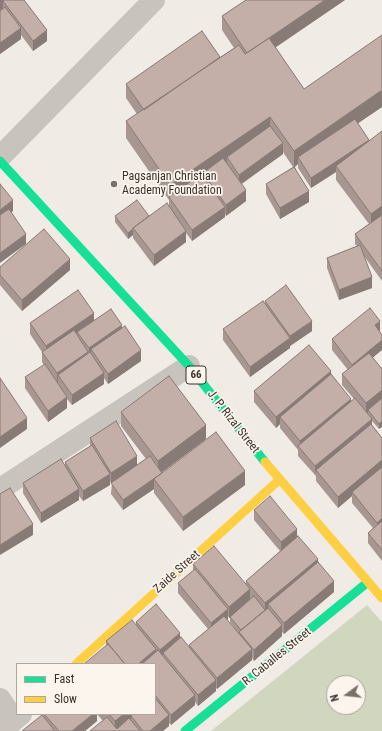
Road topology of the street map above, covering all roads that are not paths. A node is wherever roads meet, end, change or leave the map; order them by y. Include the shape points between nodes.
1 (154, 0) edge
2 (0, 157) edge
3 (0, 161) edge
4 (189, 366) junction
5 (279, 480) junction
6 (0, 489) edge
7 (368, 582) junction
8 (382, 598) edge
9 (77, 663) edge
10 (0, 699) edge
11 (12, 722) edge
12 (185, 731) edge

1 - 2 street
3 - 4 main road, J. P. Rizal Street / 66
4 - 5 main road, J. P. Rizal Street / 66
4 - 6 street
5 - 7 main road, J. P. Rizal Street / 66
5 - 9 main road, Zaide Street
7 - 8 main road, J. P. Rizal Street / 66
7 - 12 main road, R. Caballes Street
10 - 11 street

